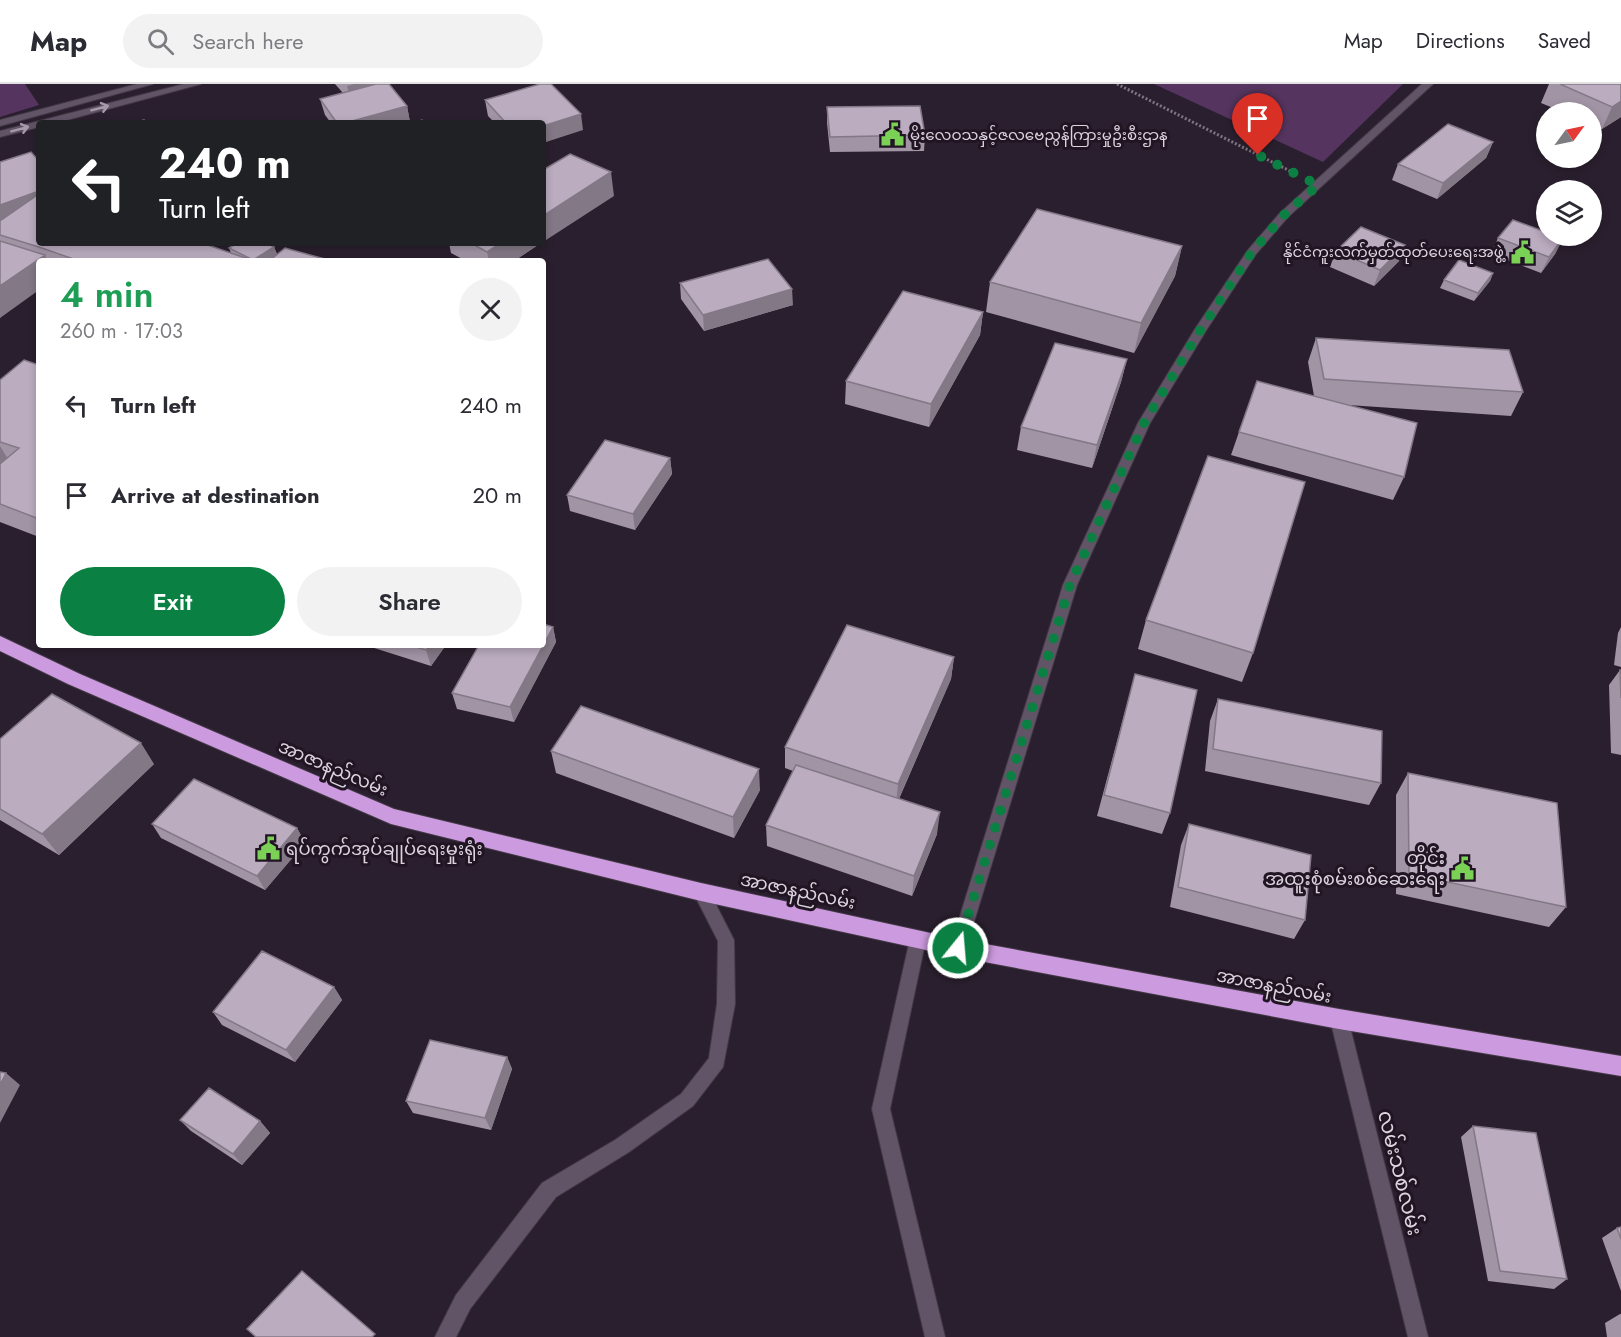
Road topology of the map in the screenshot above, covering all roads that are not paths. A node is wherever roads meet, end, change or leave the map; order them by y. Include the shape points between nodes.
1 (147, 84) edge
2 (196, 84) edge
3 (1428, 84) edge
4 (56, 120) edge
5 (0, 123) edge
6 (36, 125) edge
7 (0, 134) edge
8 (0, 643) edge
9 (701, 892) junction
10 (918, 939) junction
11 (958, 948) junction
12 (1339, 1019) junction
13 (1621, 1066) edge
14 (445, 1337) edge
15 (935, 1337) edge
16 (1418, 1337) edge

1 - 5 street
4 -> 2 street
3 - 11 street via 1284,215 1252,252 1144,423 1070,585
7 -> 6 street
8 - 9 highway, အာဇာနည်လမ်း via 74,679 392,816
9 - 10 highway, အာဇာနည်လမ်း
9 - 14 street via 726,940 726,1004 717,1061 687,1100 622,1146 549,1190 463,1302
10 - 11 highway, အာဇာနည်လမ်း
10 - 15 street via 881,1109
11 - 12 highway, အာဇာနည်လမ်း
12 - 13 highway, အာဇာနည်လမ်း
12 - 16 street, လမ်းသစ်လမ်း

